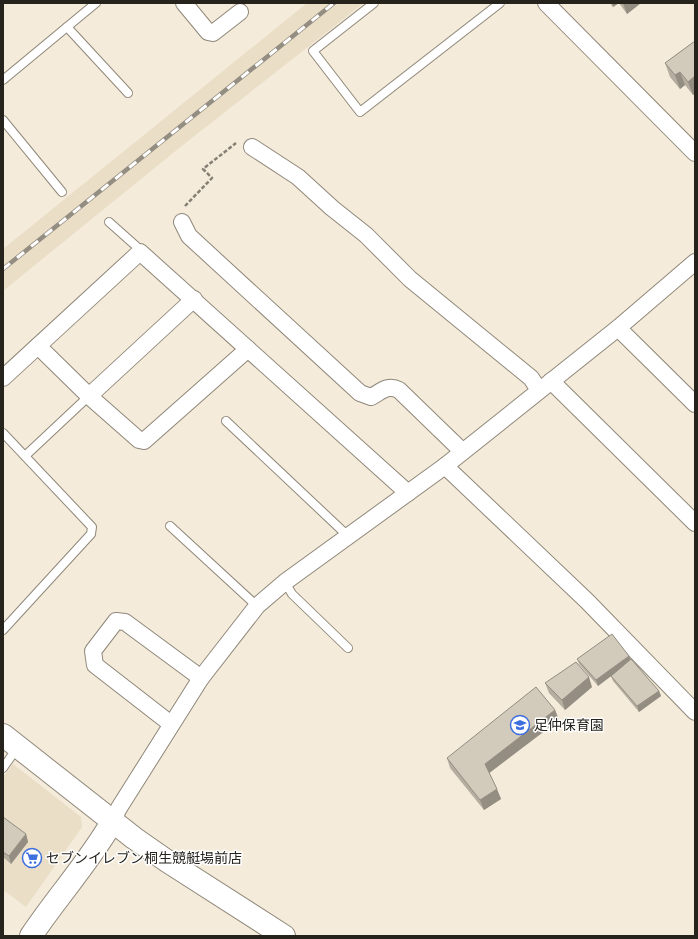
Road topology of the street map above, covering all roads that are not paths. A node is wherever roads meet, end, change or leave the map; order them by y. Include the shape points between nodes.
1 (96, 3) edge
2 (184, 3) edge
3 (374, 3) edge
4 (500, 3) edge
5 (546, 3) edge
6 (240, 12) dead end
7 (67, 27) junction
8 (3, 80) edge
9 (128, 93) dead end
10 (3, 120) edge
11 (252, 147) road end
12 (695, 153) edge
13 (62, 192) dead end
14 (109, 222) dead end
15 (182, 222) road end
16 (140, 252) junction
17 (695, 262) edge
18 (194, 299) junction
19 (618, 328) junction
20 (38, 346) junction
21 (248, 349) junction
22 (3, 378) edge
23 (545, 385) junction
24 (89, 396) junction
25 (695, 404) edge
26 (226, 421) dead end
27 (3, 433) edge
28 (462, 451) junction
29 (25, 456) junction
30 (444, 466) junction
31 (408, 493) junction
32 (695, 523) edge
33 (170, 526) dead end
34 (349, 536) junction
35 (285, 582) junction
36 (257, 606) junction
37 (3, 630) edge
38 (348, 648) dead end
39 (201, 678) junction
40 (695, 712) edge
41 (171, 724) junction
42 (10, 741) edge
43 (3, 768) edge
44 (112, 822) junction
45 (31, 936) edge
46 (284, 936) edge

1 - 7 lane
2 - 6 street via 208,32 213,32
3 - 4 lane via 313,51 360,112
5 - 12 street
7 - 8 lane
7 - 9 lane
10 - 13 lane
11 - 23 street via 298,177 366,234 410,279 531,378
14 - 16 lane
15 - 28 street via 189,236 360,393 371,397 384,389 399,390
16 - 18 street
16 - 20 street
17 - 19 street
18 - 21 street
18 - 24 street
19 - 23 street
19 - 25 street
20 - 22 street
20 - 24 street
21 - 24 street via 144,441 139,440
21 - 31 street
23 - 28 street
23 - 32 street
24 - 29 lane
26 - 34 lane
27 - 29 lane
28 - 30 street
29 - 37 lane via 92,527 92,534
30 - 31 street
30 - 40 street via 587,601
31 - 34 street
33 - 36 lane
34 - 35 street
35 - 36 street
35 - 38 lane via 292,594
36 - 39 street
39 - 41 street
39 - 41 street via 125,622 116,621 93,651 95,665
41 - 44 street
42 - 43 lane
42 - 44 street
44 - 45 street via 101,842
44 - 46 street via 166,861

